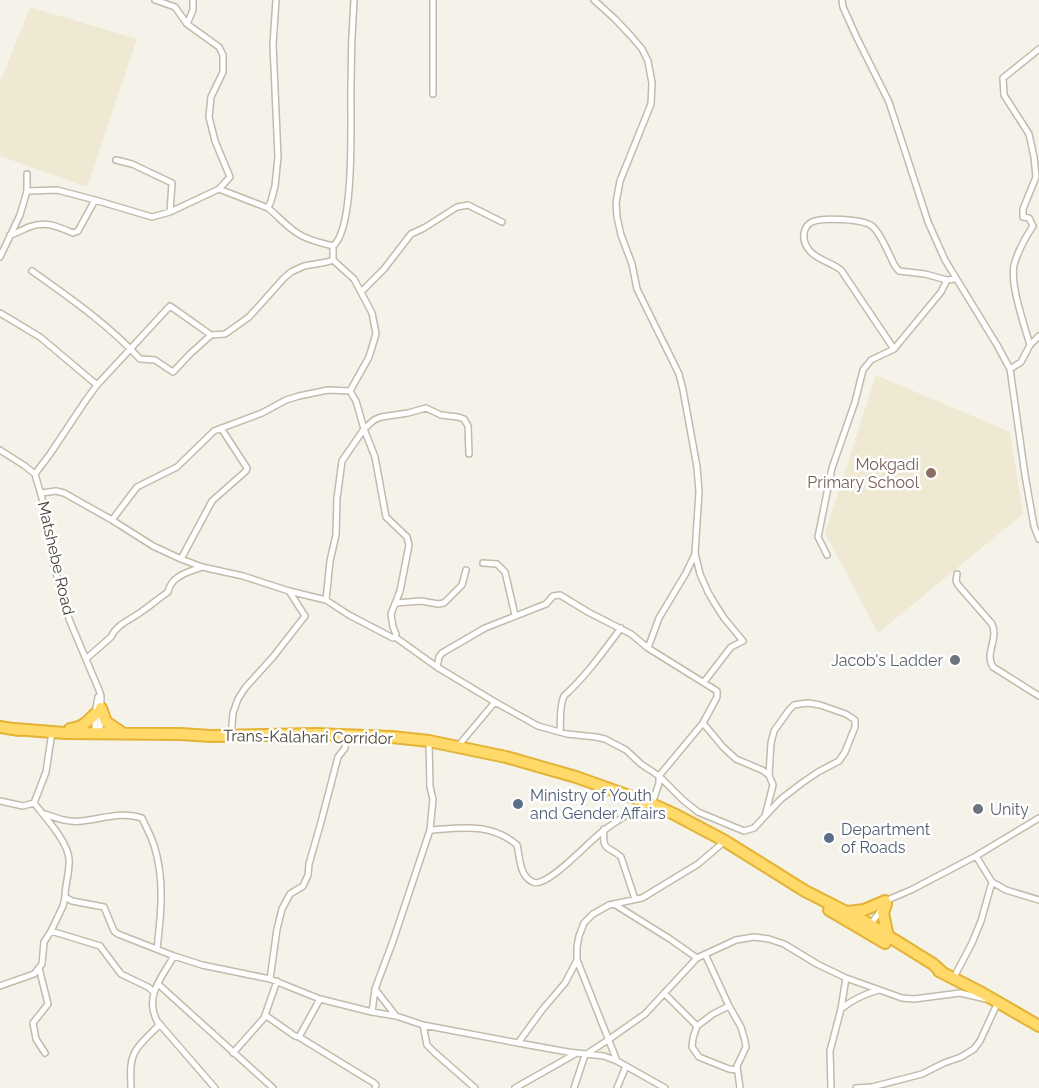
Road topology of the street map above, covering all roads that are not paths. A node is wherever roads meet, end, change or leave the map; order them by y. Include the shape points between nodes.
1 (155, 0) edge
2 (194, 0) edge
3 (276, 0) edge
4 (354, 0) edge
5 (433, 0) edge
6 (594, 0) edge
7 (842, 0) edge
8 (187, 24) junction
9 (1039, 49) edge
10 (433, 94) dead end
11 (116, 160) dead end
12 (27, 174) dead end
13 (219, 189) junction
14 (27, 191) junction
15 (95, 200) junction
16 (267, 208) junction
17 (170, 212) junction
18 (502, 222) dead end
19 (10, 236) junction
20 (333, 246) junction
21 (0, 257) edge
22 (333, 260) junction
23 (32, 271) dead end
24 (956, 279) junction
25 (947, 280) junction
26 (361, 292) junction
27 (0, 313) edge
28 (211, 336) junction
29 (1039, 336) edge
30 (1030, 345) junction
31 (130, 348) junction
32 (894, 349) junction
33 (1010, 369) junction
34 (97, 385) junction
35 (350, 391) junction
36 (221, 428) junction
37 (364, 429) junction
38 (0, 450) edge
39 (469, 454) dead end
40 (35, 474) junction
41 (41, 493) junction
42 (112, 520) junction
43 (1039, 539) edge
44 (696, 553) junction
45 (827, 555) dead end
46 (181, 559) junction
47 (483, 563) dead end
48 (201, 567) junction
49 (466, 570) dead end
50 (957, 574) dead end
51 (289, 591) junction
52 (326, 600) junction
53 (396, 603) junction
54 (515, 615) junction
55 (69, 619) junction
56 (621, 628) junction
57 (395, 637) junction
58 (648, 648) junction
59 (87, 658) junction
60 (437, 667) junction
61 (704, 682) junction
62 (99, 690) junction
63 (1039, 696) edge
64 (495, 702) junction
65 (98, 711) junction
66 (703, 723) junction
67 (0, 727) edge
68 (560, 732) junction
69 (123, 733) junction
70 (52, 734) junction
71 (97, 735) junction
72 (346, 735) junction
73 (211, 736) junction
74 (231, 736) junction
75 (429, 741) junction
76 (458, 746) junction
77 (769, 775) junction
78 (659, 776) junction
79 (0, 801) edge
80 (34, 803) junction
81 (650, 803) junction
82 (45, 814) junction
83 (765, 816) junction
84 (1039, 818) edge
85 (430, 830) junction
86 (604, 830) junction
87 (725, 841) junction
88 (976, 856) junction
89 (992, 882) junction
90 (805, 891) junction
91 (65, 897) junction
92 (635, 899) junction
93 (1039, 900) edge
94 (888, 901) junction
95 (614, 904) junction
96 (848, 912) junction
97 (865, 926) junction
98 (51, 931) junction
99 (888, 937) junction
100 (157, 949) junction
101 (705, 954) junction
102 (174, 956) junction
103 (697, 958) junction
104 (577, 960) junction
105 (39, 968) junction
106 (943, 973) junction
107 (846, 978) junction
108 (270, 979) junction
109 (953, 979) junction
110 (277, 981) junction
111 (158, 984) junction
112 (0, 986) edge
113 (375, 989) junction
114 (880, 990) junction
115 (154, 992) junction
116 (663, 993) junction
117 (320, 999) junction
118 (998, 1002) junction
119 (729, 1006) junction
120 (841, 1009) junction
121 (372, 1012) junction
122 (265, 1016) junction
123 (396, 1016) junction
124 (160, 1024) junction
125 (423, 1025) junction
126 (697, 1026) junction
127 (1039, 1026) edge
128 (299, 1036) junction
129 (608, 1041) junction
130 (518, 1043) junction
131 (45, 1053) dead end
132 (233, 1053) junction
133 (576, 1053) junction
134 (585, 1054) junction
135 (617, 1061) junction
136 (626, 1066) junction
137 (737, 1070) junction
138 (131, 1088) edge
139 (215, 1088) edge
140 (273, 1088) edge
141 (375, 1088) edge
142 (475, 1088) edge
143 (515, 1088) edge
144 (574, 1088) edge
145 (617, 1088) edge
146 (665, 1088) edge
147 (740, 1088) edge
148 (831, 1088) edge
149 (856, 1088) edge

1 - 8 street via 175,7
2 - 8 street
3 - 16 street via 273,45 278,157 272,201
4 - 20 street via 349,182 343,225
5 - 10 street
6 - 44 street via 631,36 648,61 651,104 620,181 617,217 637,289 683,390 699,492
7 - 24 street via 889,102 928,222
8 - 13 street via 219,47 223,55 223,72 211,97 209,117 230,177
9 - 30 street via 1003,78 1004,95 1029,134 1034,157 1036,177 1023,209 1023,217 1029,218 1033,226 1014,267 1015,287
11 - 17 street via 172,183
12 - 14 street
13 - 16 street
13 - 17 street
14 - 15 street via 57,190
14 - 19 street
15 - 17 street via 152,218
15 - 19 street via 78,231 73,233 44,223
16 - 20 street via 299,235
18 - 26 street via 468,205 457,207 411,234
19 - 21 street
20 - 22 street
22 - 26 street via 354,279
22 - 28 street via 291,272 239,325 225,334
23 - 31 street
24 - 25 street
24 - 33 street
25 - 32 street
25 - 32 street via 899,271 874,228 867,224 823,219 808,224 804,242 810,251 841,270
26 - 35 street via 372,313 376,334 369,357
27 - 34 street via 40,337
28 - 31 street via 173,372 155,360 140,359
28 - 31 street via 170,306
29 - 30 street
30 - 33 street via 1021,362
31 - 34 street
32 - 45 street via 871,360 863,370 832,468 818,537
33 - 43 street via 1025,475
34 - 40 street
35 - 36 street via 328,390 299,396
35 - 37 street
36 - 42 street via 177,467 137,487
36 - 46 street via 247,468 212,501
37 - 39 street via 381,417 426,408 464,419
37 - 52 street via 342,461
37 - 53 street via 375,457 386,517 407,537 409,545
38 - 40 street
40 - 41 street
41 - 42 street via 64,493
41 - 55 street
42 - 46 street
44 - 58 street via 659,618
44 - 61 street via 708,592 743,641 731,647
46 - 48 street
47 - 54 street via 497,564 506,572
48 - 51 street
48 - 59 street via 174,579 168,592 123,623
49 - 53 street via 462,585 444,603
50 - 63 street via 958,585 994,629 990,664
51 - 52 street
51 - 74 street via 305,616 238,699
52 - 57 street
53 - 57 street via 391,614
54 - 56 street via 560,595
54 - 60 street via 442,653
55 - 59 street
55 - 62 street, Matshebe Road
56 - 58 street
56 - 68 street via 561,701
57 - 60 street
58 - 61 street
59 - 62 street
60 - 64 street
61 - 66 street via 718,695
62 - 65 street
64 - 68 street via 538,726
64 - 76 street
65 - 69 highway
65 - 70 highway via 76,729
65 - 71 street
66 - 77 street via 736,759
66 - 78 street
67 - 70 highway, Trans-Kalahari Corridor
68 - 78 street via 605,740 626,750
69 - 71 highway, Trans-Kalahari Corridor
69 - 73 highway, Trans-Kalahari Corridor
70 - 71 highway, Trans-Kalahari Corridor
70 - 80 street via 46,772
71 - 73 highway, Trans-Kalahari Corridor
72 - 74 highway, Trans-Kalahari Corridor
72 - 75 highway, Trans-Kalahari Corridor
72 - 108 street via 308,875 282,909
73 - 74 highway, Trans-Kalahari Corridor
75 - 76 highway, Trans-Kalahari Corridor
75 - 85 street via 433,799
76 - 81 highway, Trans-Kalahari Corridor via 545,768
77 - 83 street via 773,785
77 - 83 street via 774,731 794,705 820,705 855,720 839,761 802,783
78 - 81 street
78 - 83 street via 698,812 744,831 754,828
79 - 80 street via 23,806
80 - 82 street
81 - 86 street
81 - 87 highway, Trans-Kalahari Corridor
82 - 91 street via 68,852
82 - 100 street via 79,822 112,815 142,818 154,846 161,883
84 - 88 street
85 - 86 street via 480,828 513,841 522,871 538,883
85 - 113 street
86 - 92 street via 604,844 621,857
87 - 90 highway, Trans-Kalahari Corridor
87 - 92 street via 698,864
88 - 89 street
88 - 94 street
89 - 93 street
89 - 109 street via 981,921
90 - 96 highway, Trans-Kalahari Corridor
90 - 97 highway, Trans-Kalahari Corridor via 819,904
91 - 98 street
91 - 100 street via 104,907 116,933
92 - 95 street
94 - 96 highway
94 - 97 street
94 - 99 highway via 883,913
95 - 103 street
95 - 104 street via 600,909 584,923
96 - 97 highway, Trans-Kalahari Corridor
97 - 99 highway
97 - 106 highway
98 - 105 street via 44,942
98 - 115 street via 100,946 121,974
99 - 106 highway
100 - 102 street
101 - 103 street
101 - 107 street via 736,940 761,938 784,944
101 - 119 street
102 - 108 street
102 - 111 street
103 - 116 street
104 - 129 street
104 - 130 street via 562,987
105 - 112 street via 34,974
105 - 131 street via 48,1004 33,1023 36,1039
106 - 109 highway
107 - 114 street
107 - 120 street
108 - 110 street
109 - 118 highway
110 - 117 street
110 - 122 street
111 - 115 street
111 - 132 street
113 - 121 street
113 - 123 street
114 - 118 street via 902,998 960,993
114 - 120 street via 861,995
115 - 124 street via 152,1008
116 - 126 street
116 - 129 street via 645,1014
117 - 121 street
117 - 128 street
118 - 127 highway
118 - 149 street via 980,1041 968,1053 922,1074
119 - 126 street
119 - 137 street via 741,1027 746,1047
120 - 148 street via 830,1051
121 - 123 street
122 - 128 street
122 - 132 street
123 - 125 street
124 - 138 street via 133,1055
124 - 139 street
125 - 130 street
125 - 142 street via 428,1045
126 - 137 street via 692,1047 699,1057
128 - 141 street via 374,1083
129 - 134 street
129 - 135 street
130 - 133 street
132 - 140 street
133 - 134 street
133 - 143 street
134 - 135 street
134 - 144 street
135 - 136 street
136 - 145 street
136 - 146 street
137 - 147 street

